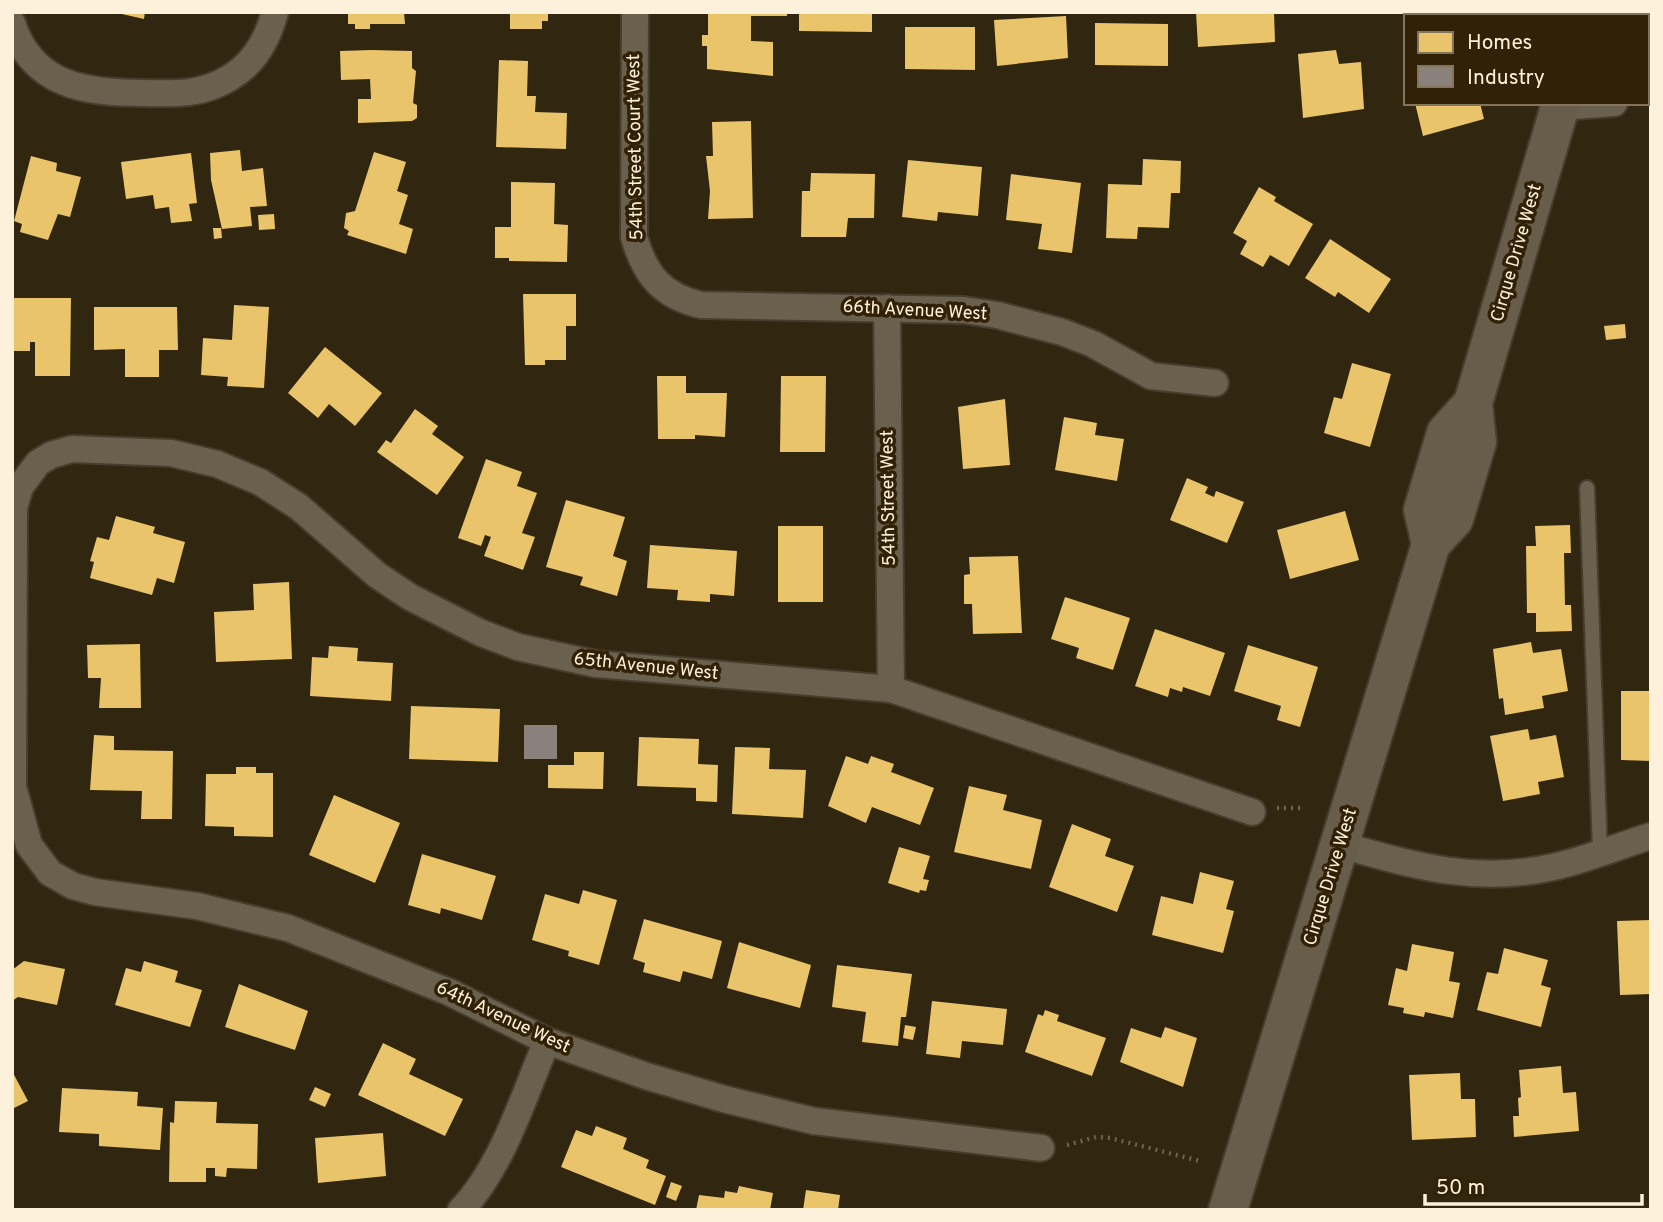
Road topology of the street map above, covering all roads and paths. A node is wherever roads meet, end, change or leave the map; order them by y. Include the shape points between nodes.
1 (275, 12) edge
2 (635, 12) edge
3 (12, 23) edge
4 (1560, 105) edge
5 (651, 278) joint
6 (887, 308) junction
7 (1215, 383) dead end
8 (1587, 488) dead end
9 (891, 689) junction
10 (1252, 812) dead end
11 (1651, 836) edge
12 (29, 845) joint
13 (1341, 845) junction
14 (1600, 851) junction
15 (547, 1041) junction
16 (1041, 1148) joint
17 (1200, 1161) dead end
18 (461, 1210) edge
19 (1228, 1210) edge

1 - 3 street via 252,59 211,88 186,94 102,93 61,82 24,49
2 - 5 street, 54th Street Court West via 634,237
4 - 13 main road, Cirque Drive West via 1473,404 1477,442 1454,519 1430,544
5 - 6 street, 66th Avenue West via 665,292 701,305
6 - 7 street, 66th Avenue West via 964,310 1030,322 1093,344 1151,376
6 - 9 street, 54th Street West
8 - 14 lane
9 - 10 street, 65th Avenue West
9 - 12 street, 65th Avenue West via 596,664 518,647 410,597 377,575 299,507 260,482 171,453 72,449 38,463 20,486 14,508 13,787
11 - 14 street
12 - 15 street, 64th Avenue West via 50,873 74,886 197,906 288,928 449,992
13 - 14 street via 1460,874 1507,875 1555,867
13 - 19 main road, Cirque Drive West
15 - 16 street, 64th Avenue West via 646,1076 814,1121
15 - 18 street via 494,1164
16 - 17 path via 1110,1138

